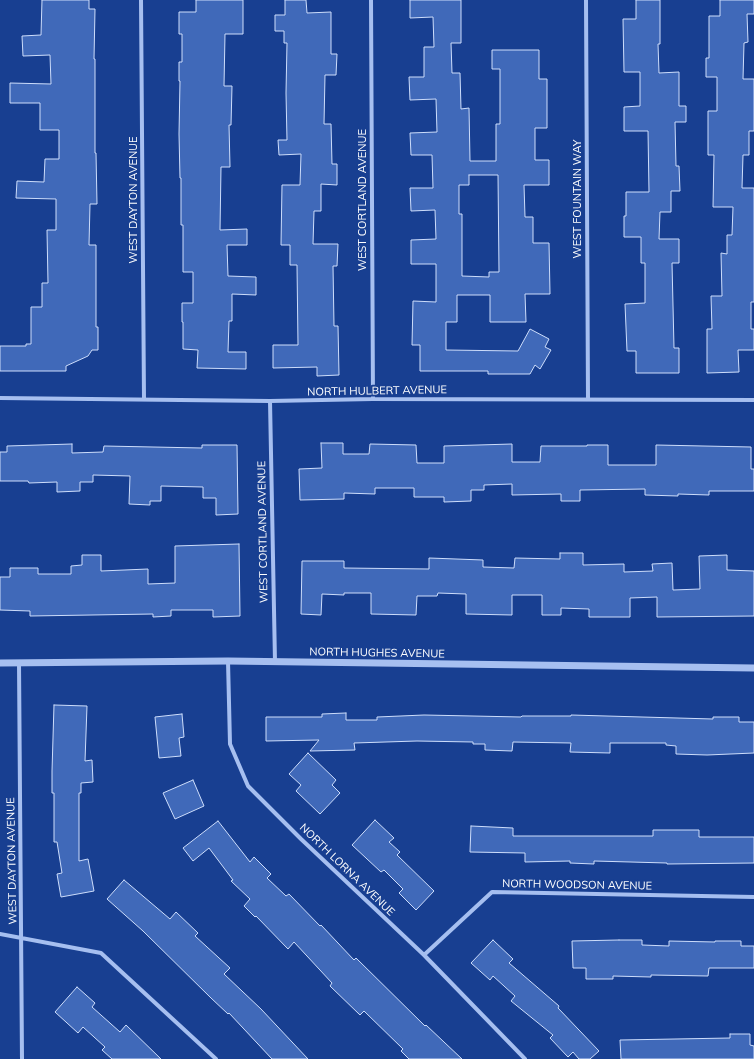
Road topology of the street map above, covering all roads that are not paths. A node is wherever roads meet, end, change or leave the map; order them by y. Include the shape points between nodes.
1 (141, 0) edge
2 (371, 0) edge
3 (586, 0) edge
4 (0, 398) edge
5 (374, 399) junction
6 (588, 399) junction
7 (144, 400) junction
8 (754, 400) edge
9 (270, 401) junction
10 (228, 661) junction
11 (275, 662) junction
12 (0, 663) edge
13 (20, 663) junction
14 (754, 668) edge
15 (754, 897) edge
16 (0, 934) edge
17 (22, 937) junction
18 (424, 955) junction
19 (22, 1059) edge
20 (216, 1059) edge
21 (525, 1059) edge

1 - 7 street, WEST DAYTON AVENUE
2 - 5 street, WEST CORTLAND AVENUE
3 - 6 street, WEST FOUNTAIN WAY
4 - 7 street, NORTH HULBERT AVENUE
5 - 6 street, NORTH HULBERT AVENUE
5 - 9 street, NORTH HULBERT AVENUE
6 - 8 street, NORTH HULBERT AVENUE
7 - 9 street, NORTH HULBERT AVENUE
9 - 11 street, WEST CORTLAND AVENUE
10 - 11 street, NORTH HUGHES AVENUE
10 - 13 street, NORTH HUGHES AVENUE
10 - 18 street, NORTH LORNA AVENUE via 230,744 248,786
11 - 14 street, NORTH HUGHES AVENUE
12 - 13 street, NORTH HUGHES AVENUE
13 - 17 street, WEST DAYTON AVENUE
15 - 18 street, NORTH WOODSON AVENUE via 492,892
16 - 17 street
17 - 19 street, WEST DAYTON AVENUE
17 - 20 street via 101,953
18 - 21 street, NORTH LORNA AVENUE

